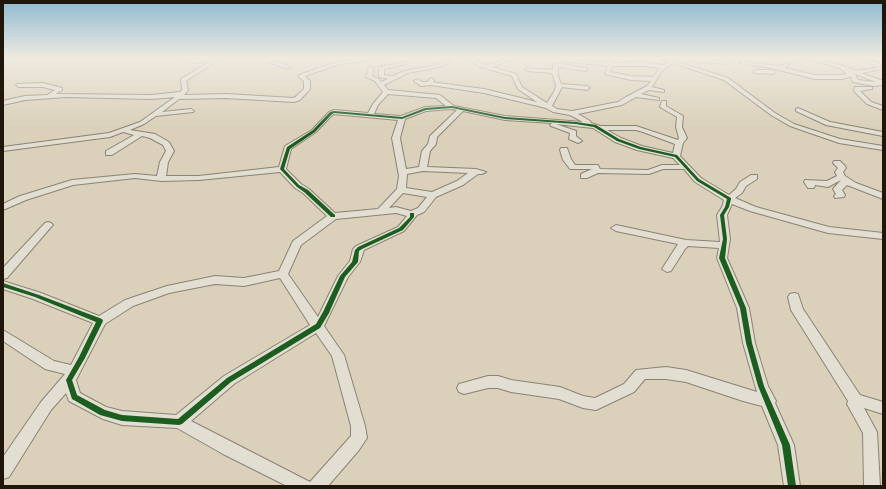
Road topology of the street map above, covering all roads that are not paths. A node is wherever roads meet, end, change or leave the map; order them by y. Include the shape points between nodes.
1 (183, 81) edge
2 (307, 81) edge
3 (377, 81) edge
4 (387, 81) edge
5 (517, 81) edge
6 (558, 81) edge
7 (653, 81) edge
8 (728, 81) edge
9 (382, 84) junction
10 (20, 85) dead end
11 (420, 85) dead end
12 (559, 85) junction
13 (462, 88) junction
14 (587, 88) dead end
15 (648, 88) junction
16 (883, 89) edge
17 (662, 91) dead end
18 (386, 92) junction
19 (453, 94) dead end
20 (636, 95) junction
21 (180, 96) junction
22 (47, 97) junction
23 (739, 100) dead end
24 (754, 100) junction
25 (3, 103) edge
26 (548, 107) junction
27 (457, 108) junction
28 (883, 108) edge
29 (798, 110) dead end
30 (191, 111) dead end
31 (156, 114) junction
32 (572, 114) junction
33 (370, 116) junction
34 (402, 118) junction
35 (551, 121) junction
36 (598, 127) junction
37 (124, 130) junction
38 (142, 133) junction
39 (883, 134) edge
40 (578, 142) dead end
41 (679, 143) junction
42 (883, 148) edge
43 (3, 149) edge
44 (564, 150) dead end
45 (109, 153) dead end
46 (676, 156) junction
47 (587, 157) dead end
48 (837, 163) dead end
49 (686, 167) junction
50 (282, 169) junction
51 (423, 169) junction
52 (596, 169) junction
53 (402, 172) junction
54 (584, 176) dead end
55 (754, 177) dead end
56 (161, 179) junction
57 (844, 179) junction
58 (811, 186) dead end
59 (401, 190) junction
60 (432, 195) junction
61 (838, 196) dead end
62 (883, 196) edge
63 (729, 199) junction
64 (3, 207) edge
65 (381, 211) junction
66 (412, 214) junction
67 (333, 216) junction
68 (48, 225) dead end
69 (616, 228) dead end
70 (883, 236) edge
71 (686, 243) junction
72 (724, 245) junction
73 (667, 269) dead end
74 (284, 274) junction
75 (3, 275) edge
76 (3, 285) edge
77 (794, 297) dead end
78 (100, 321) junction
79 (318, 326) junction
80 (3, 335) edge
81 (71, 375) junction
82 (464, 388) dead end
83 (769, 401) junction
84 (856, 401) junction
85 (883, 408) edge
86 (179, 422) junction
87 (3, 471) edge
88 (304, 486) edge
89 (317, 486) edge
90 (792, 486) edge
91 (872, 486) edge

1 - 21 street via 185,90
2 - 21 street via 307,89 294,100
3 - 9 street
4 - 9 street
5 - 26 street via 520,88
6 - 12 street
7 - 15 street
8 - 24 street
9 - 18 street
10 - 22 street via 60,89
11 - 13 street via 431,82
12 - 14 street
12 - 26 street
13 - 19 street
13 - 26 street
15 - 17 street
15 - 20 street
16 - 28 street via 857,90 869,103
18 - 27 street via 438,96
18 - 33 street
20 - 32 street via 617,106
20 - 41 street via 660,100 663,107 680,116 679,127 683,138
21 - 22 street
21 - 31 street
22 - 25 street
23 - 24 street
24 - 42 street via 785,122 825,138
26 - 32 street
27 - 34 street via 425,109
27 - 35 street via 505,118
27 - 51 street via 434,136 426,151
29 - 39 street via 828,124
30 - 31 street
31 - 37 street
32 - 36 street
33 - 34 street
33 - 50 street via 331,113 314,131 288,148
34 - 53 street via 396,140
35 - 36 street
35 - 40 street via 550,124 574,132 572,136
36 - 41 street via 640,128
36 - 46 street via 618,140
37 - 38 street
37 - 43 street via 97,138
38 - 45 street
38 - 56 street via 166,144 170,151 164,162
41 - 46 street
44 - 52 street via 567,160 573,167
46 - 49 street
47 - 52 street
48 - 57 street via 842,168 839,172
49 - 52 street via 662,167 649,172
49 - 63 street via 698,180
50 - 56 street
50 - 67 street
51 - 53 street
51 - 60 street via 479,172 460,184
52 - 54 street
53 - 59 street
55 - 63 street via 743,184
56 - 64 street via 135,176 72,183
57 - 58 street via 828,184 808,182
57 - 61 street via 837,189 841,195
57 - 62 street
59 - 60 street
59 - 65 street
60 - 66 street via 421,210
63 - 70 street via 752,209 828,230
63 - 72 street via 722,215
65 - 66 street via 396,210
65 - 67 street
66 - 79 street via 412,218 401,230 360,248 355,262 343,276
67 - 74 street via 297,244
68 - 75 street
69 - 71 street
71 - 72 street
71 - 73 street
72 - 83 street via 722,258 742,308 761,386
74 - 78 street via 244,282 215,280 167,290 129,303
74 - 79 street
76 - 78 street
77 - 84 street via 797,310
78 - 81 street
79 - 86 street via 229,380
79 - 89 street via 336,351 342,366 359,438
80 - 81 street via 50,365
81 - 86 street via 74,397 104,413 122,418
81 - 87 street via 46,406
82 - 83 street via 498,382 560,392 583,402 596,404 629,388 641,374 666,373 686,376
83 - 90 street via 786,445
84 - 85 street
84 - 91 street via 854,404 870,432
86 - 88 street

